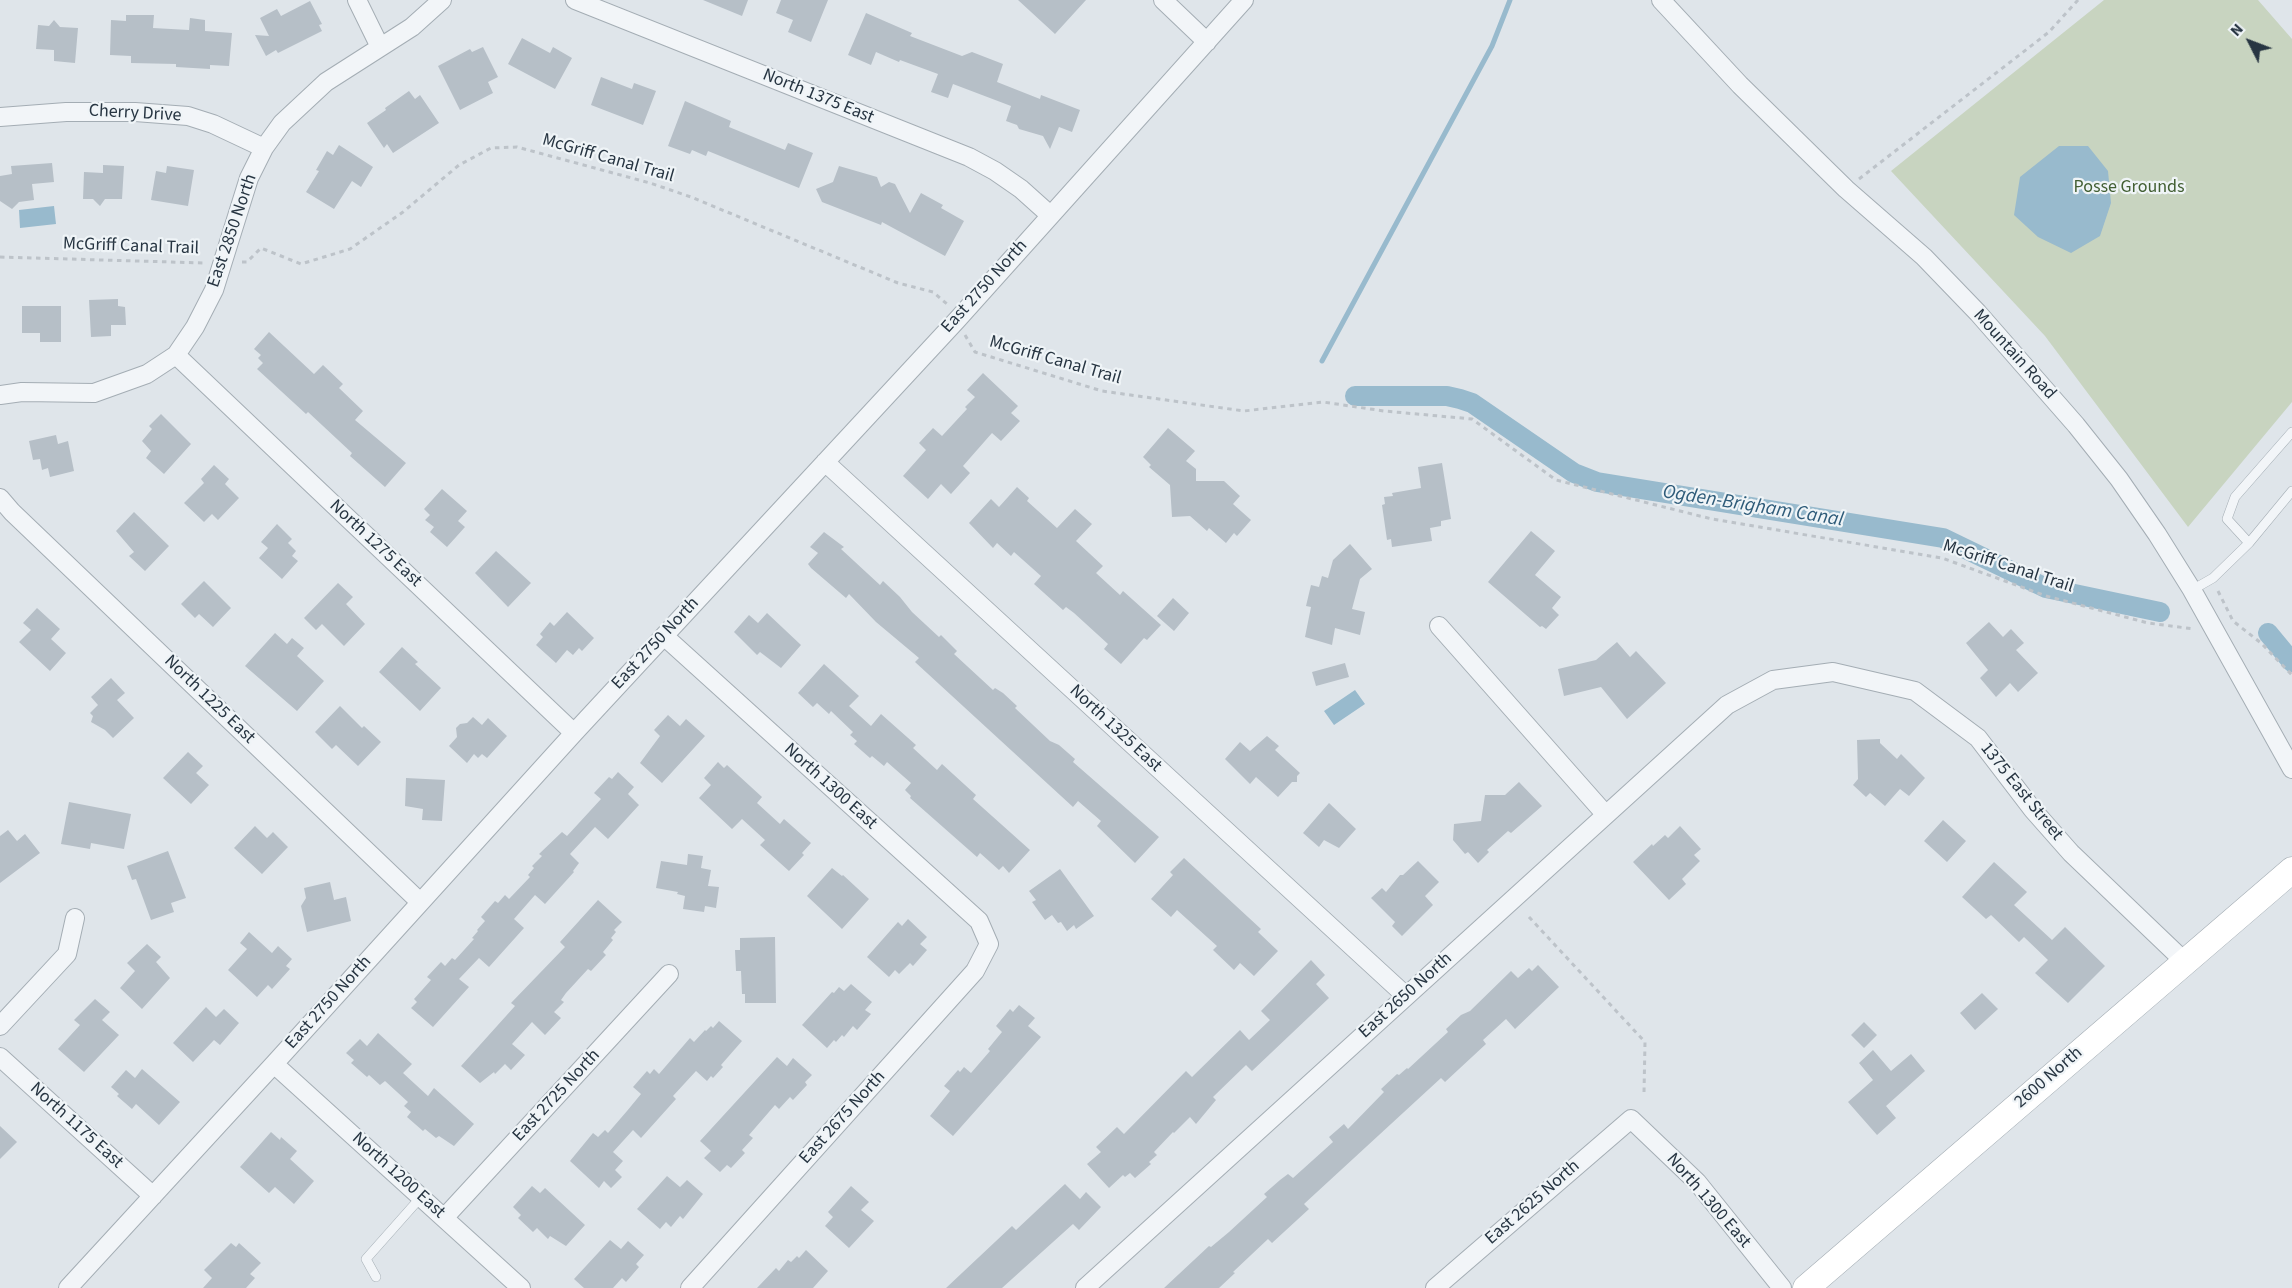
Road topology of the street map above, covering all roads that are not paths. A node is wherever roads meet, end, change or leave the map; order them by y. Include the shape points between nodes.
1 (357, 0) edge
2 (442, 0) edge
3 (575, 0) edge
4 (1163, 0) edge
5 (1244, 0) edge
6 (1661, 0) edge
7 (1206, 42) junction
8 (380, 47) junction
9 (0, 117) edge
10 (264, 148) junction
11 (1050, 215) junction
12 (176, 355) junction
13 (0, 395) edge
14 (2292, 432) edge
15 (825, 462) junction
16 (2292, 491) edge
17 (0, 498) edge
18 (2249, 543) junction
19 (2192, 590) junction
20 (1439, 626) dead end
21 (663, 636) junction
22 (1727, 705) joint
23 (574, 733) junction
24 (2292, 769) edge
25 (1606, 815) junction
26 (2292, 870) edge
27 (420, 902) junction
28 (75, 918) dead end
29 (989, 944) joint
30 (2185, 962) junction
31 (669, 974) dead end
32 (1406, 996) junction
33 (0, 1026) edge
34 (0, 1057) edge
35 (274, 1064) junction
36 (1631, 1119) joint
37 (153, 1196) junction
38 (421, 1197) junction
39 (444, 1218) junction
40 (376, 1277) dead end
41 (68, 1288) edge
42 (521, 1288) edge
43 (690, 1288) edge
44 (1085, 1288) edge
45 (1436, 1288) edge
46 (1782, 1288) edge
47 (1806, 1288) edge

1 - 8 street
2 - 8 street, East 2850 North via 412,27
3 - 11 street, North 1375 East via 969,157 1012,183
4 - 7 street
5 - 7 street, East 2750 North
6 - 19 street, Mountain Road via 1740,85 1846,189 1924,257 2045,388 2119,479
7 - 11 street, East 2750 North
8 - 10 street, East 2850 North via 302,102
9 - 10 street, Cherry Drive via 66,112 188,116
10 - 12 street, East 2850 North via 249,178 214,290
11 - 15 street, East 2750 North
12 - 13 street, East 2850 North via 147,374 94,393
12 - 23 street, North 1275 East
14 - 18 lane via 2235,497 2227,519
15 - 21 street, East 2750 North
15 - 32 street, North 1325 East
16 - 18 lane
17 - 27 street, North 1225 East
18 - 19 lane via 2213,578
19 - 24 street, Mountain Road
20 - 25 street
21 - 23 street, East 2750 North
21 - 29 street, North 1300 East via 979,921
22 - 25 street, East 2650 North
22 - 30 street, 1375 East Street via 1773,680 1833,672 1915,692 1978,738 2071,853
23 - 27 street, East 2750 North
25 - 32 street, East 2650 North
26 - 30 street, 2600 North
27 - 35 street, East 2750 North
28 - 33 street via 67,954
29 - 43 street, East 2675 North via 975,972
30 - 47 street, 2600 North
31 - 39 street, East 2725 North
32 - 44 street, East 2650 North
34 - 37 street, North 1175 East
35 - 37 street, East 2750 North
35 - 38 street, North 1200 East
36 - 45 street, East 2625 North
36 - 46 street, North 1300 East via 1697,1182
37 - 41 street, East 2750 North
38 - 39 street, North 1200 East
38 - 40 lane via 366,1259
39 - 42 street, North 1200 East

